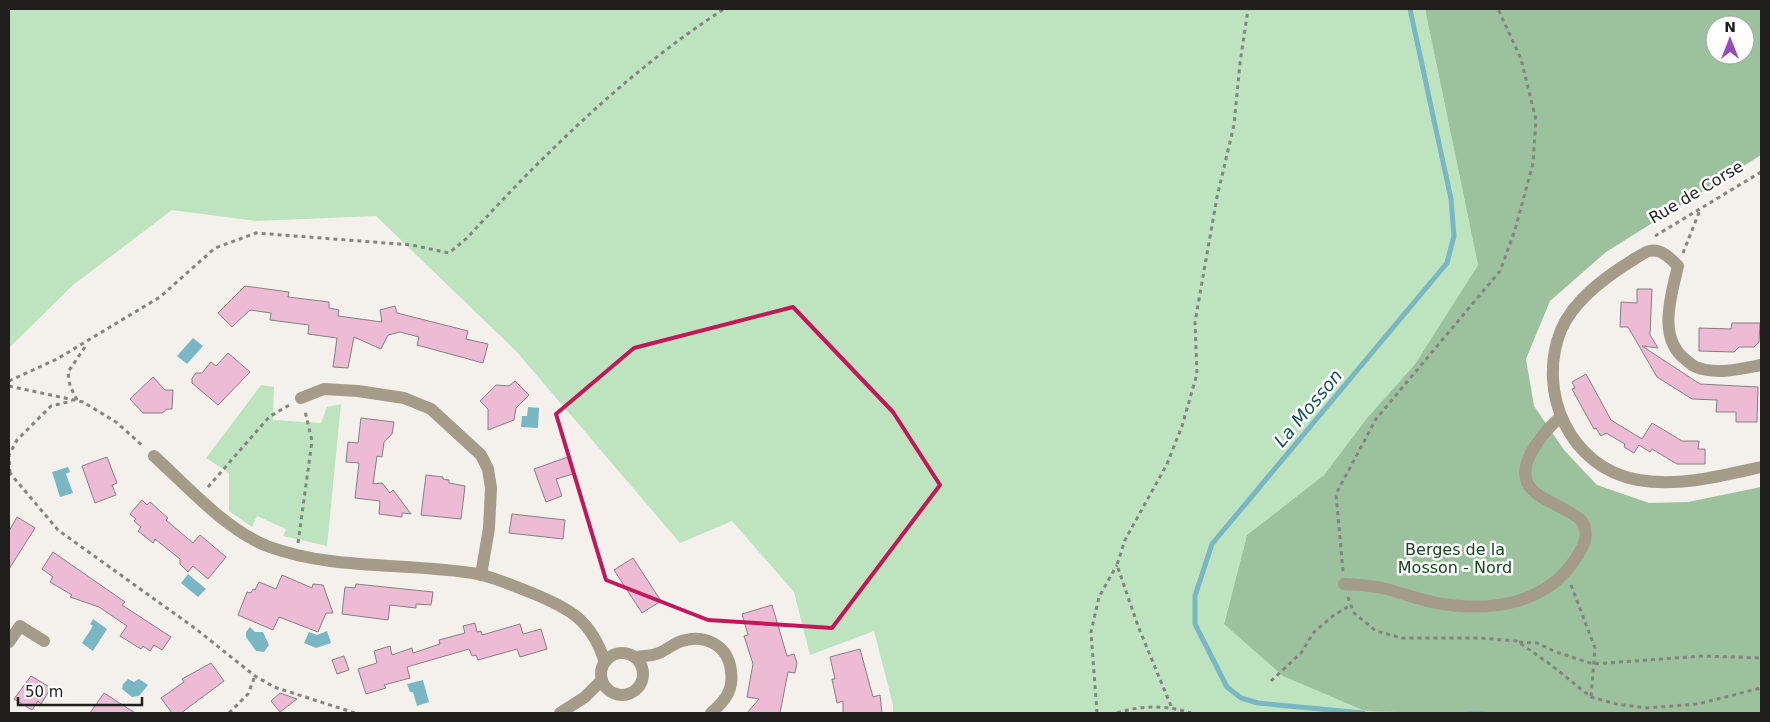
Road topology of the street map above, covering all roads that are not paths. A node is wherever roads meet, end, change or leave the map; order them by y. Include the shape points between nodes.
1 (1761, 365) edge
2 (301, 398) road end
3 (1560, 417) junction
4 (154, 456) road end
5 (1761, 467) edge
6 (481, 575) junction
7 (1344, 584) road end
8 (44, 641) dead end
9 (9, 642) edge
10 (599, 642) junction
11 (615, 654) junction
12 (656, 654) junction
13 (636, 657) junction
14 (605, 662) junction
15 (643, 669) junction
16 (605, 685) junction
17 (560, 713) edge
18 (711, 713) edge

1 - 3 street, Rue de Corse via 1729,371 1695,367 1678,354 1669,328 1668,305 1678,266 1665,253 1650,250 1612,273 1574,308 1561,329 1554,352 1552,387
2 - 6 street via 324,389 404,398 431,409 481,455 488,469 491,488 489,528
3 - 5 street, Rue de Corse via 1577,444 1593,460 1637,480 1704,480
3 - 7 street via 1535,445 1525,475 1527,484 1537,494 1573,513 1585,526 1584,544 1565,573 1547,588 1527,599 1486,606 1436,603 1385,588
4 - 6 street via 245,534 267,546 348,562
6 - 10 street via 573,612
8 - 9 street via 20,626
10 - 11 street
10 - 14 street
11 - 13 street
11 - 14 street
12 - 13 street
12 - 15 street
12 - 18 street via 680,642 700,638 720,647 730,664 733,680 730,693
13 - 15 street
14 - 16 street via 602,668
15 - 16 street via 642,682 634,692 621,696
16 - 17 street

